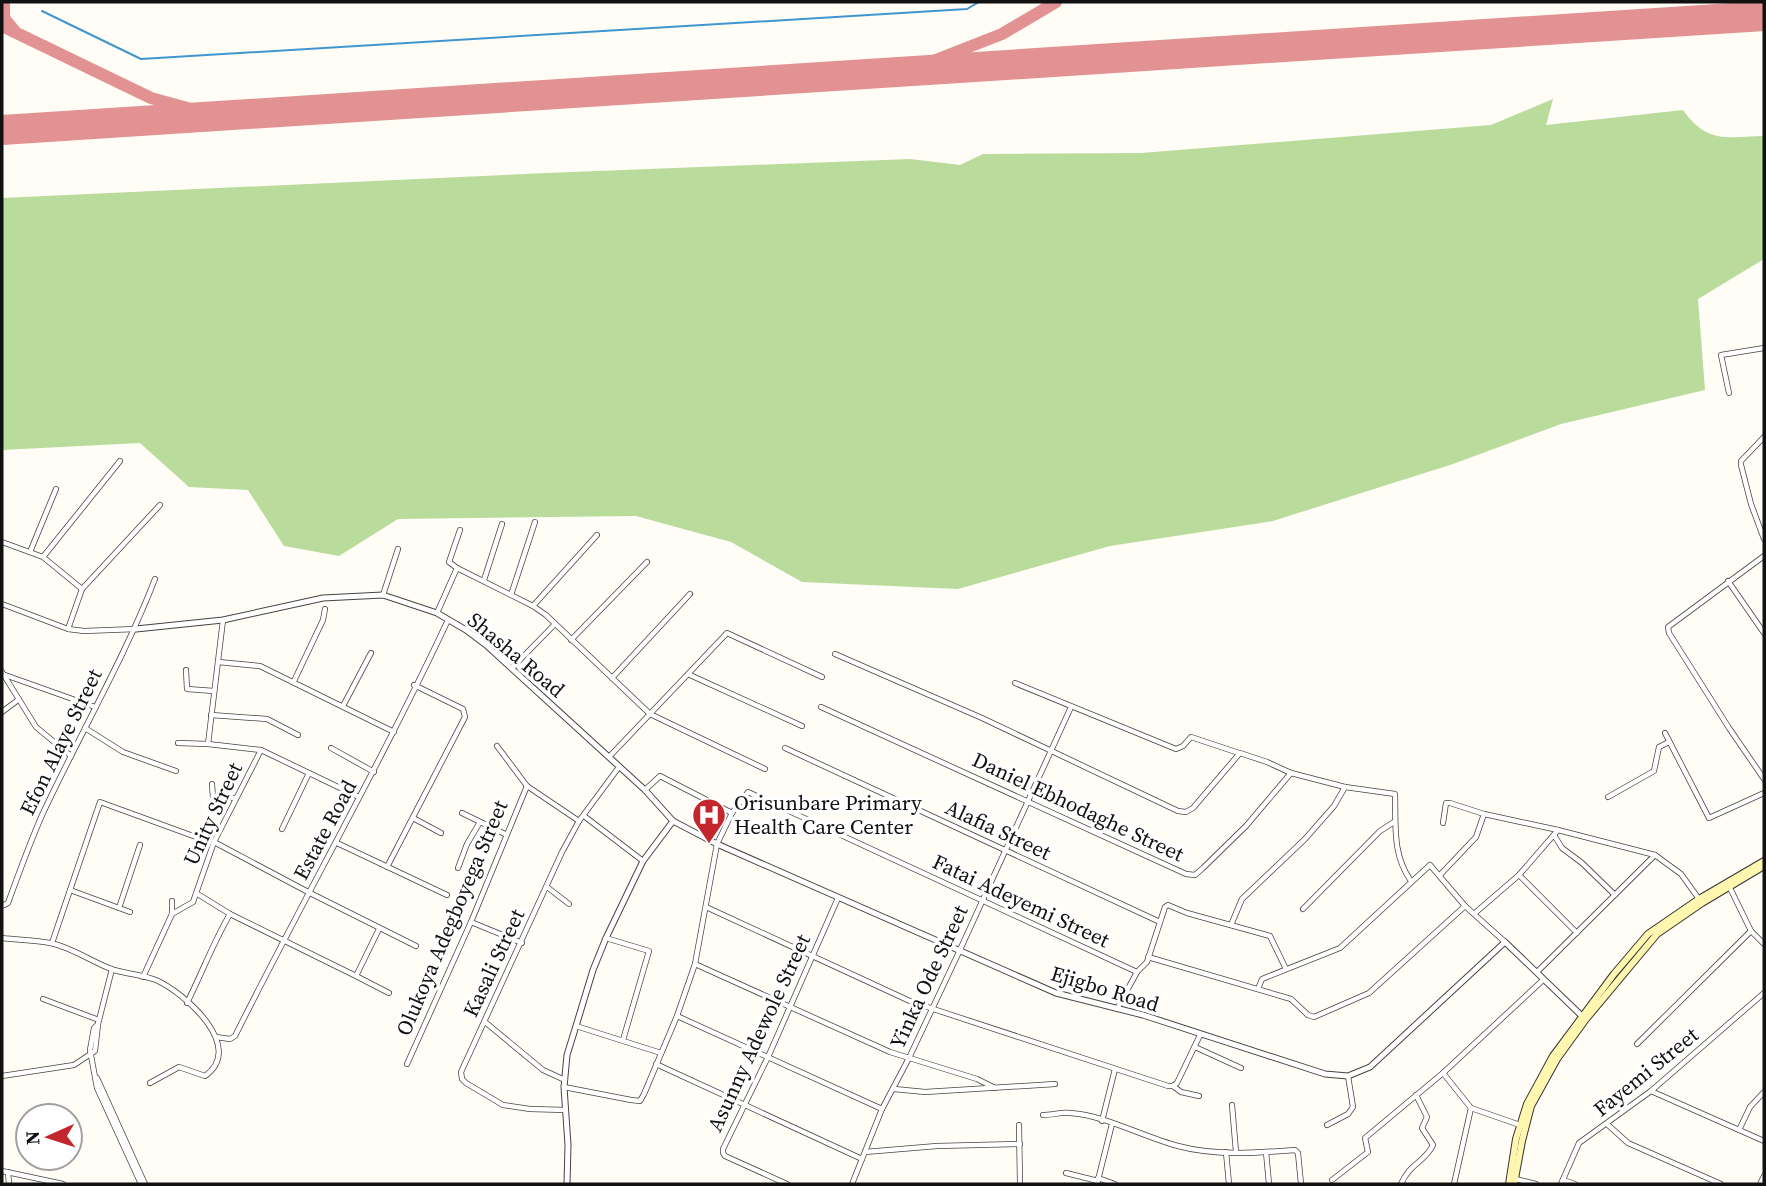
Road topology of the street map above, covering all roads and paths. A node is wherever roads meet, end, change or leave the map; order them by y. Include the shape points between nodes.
1 (1764, 348) edge
2 (1729, 393) dead end
3 (1764, 437) edge
4 (120, 461) dead end
5 (56, 489) dead end
6 (160, 505) dead end
7 (535, 523) dead end
8 (502, 524) dead end
9 (460, 530) dead end
10 (597, 535) dead end
11 (1764, 539) edge
12 (2, 542) edge
13 (398, 549) dead end
14 (30, 552) junction
15 (1764, 556) edge
16 (43, 557) junction
17 (647, 562) dead end
18 (457, 568) junction
19 (155, 579) dead end
20 (484, 580) junction
21 (1728, 581) junction
22 (82, 589) junction
23 (690, 594) dead end
24 (383, 595) junction
25 (511, 595) junction
26 (2, 604) edge
27 (533, 606) junction
28 (325, 609) dead end
29 (438, 613) junction
30 (223, 620) junction
31 (448, 620) junction
32 (555, 624) junction
33 (68, 629) junction
34 (136, 629) junction
35 (1764, 630) edge
36 (571, 640) junction
37 (372, 653) dead end
38 (835, 654) dead end
39 (218, 662) junction
40 (512, 668) junction
41 (186, 670) dead end
42 (3, 673) edge
43 (690, 675) junction
44 (822, 677) dead end
45 (612, 678) junction
46 (294, 681) junction
47 (1015, 683) dead end
48 (414, 685) junction
49 (214, 691) junction
50 (18, 700) junction
51 (343, 706) junction
52 (821, 706) dead end
53 (95, 707) junction
54 (1071, 707) junction
55 (2, 712) edge
56 (650, 714) junction
57 (211, 715) junction
58 (802, 726) dead end
59 (85, 728) junction
60 (394, 732) junction
61 (1665, 733) dead end
62 (298, 735) dead end
63 (1670, 742) junction
64 (178, 743) dead end
65 (208, 744) junction
66 (497, 746) dead end
67 (331, 748) dead end
68 (785, 748) dead end
69 (261, 750) junction
70 (1049, 751) junction
71 (1240, 753) junction
72 (71, 756) junction
73 (608, 757) junction
74 (619, 767) junction
75 (765, 769) dead end
76 (176, 771) dead end
77 (374, 772) junction
78 (309, 773) junction
79 (1291, 773) junction
80 (1764, 779) edge
81 (212, 784) dead end
82 (527, 786) junction
83 (1345, 787) junction
84 (645, 790) junction
85 (1764, 793) edge
86 (359, 797) junction
87 (1608, 797) dead end
88 (235, 798) junction
89 (1027, 802) junction
90 (462, 813) dead end
91 (732, 813) junction
92 (1484, 814) junction
93 (584, 817) junction
94 (413, 818) junction
95 (579, 821) junction
96 (673, 821) junction
97 (480, 822) junction
98 (1394, 822) junction
99 (1443, 823) dead end
100 (282, 829) dead end
101 (1556, 832) junction
102 (441, 833) dead end
103 (505, 834) junction
104 (196, 837) dead end
105 (214, 842) junction
106 (337, 843) junction
107 (717, 844) junction
108 (140, 845) dead end
109 (1004, 851) junction
110 (1655, 855) junction
111 (643, 861) junction
112 (1764, 861) edge
113 (1764, 866) edge
114 (387, 867) junction
115 (458, 868) dead end
116 (1440, 875) junction
117 (1518, 875) junction
118 (1410, 881) junction
119 (547, 887) junction
120 (1730, 888) junction
121 (70, 890) junction
122 (196, 893) junction
123 (310, 893) junction
124 (447, 895) dead end
125 (1615, 895) junction
126 (838, 898) junction
127 (982, 899) junction
128 (1699, 899) junction
129 (172, 901) dead end
130 (569, 904) dead end
131 (2, 906) edge
132 (1465, 906) junction
133 (706, 907) junction
134 (119, 908) junction
135 (1303, 909) dead end
136 (130, 912) dead end
137 (1475, 913) junction
138 (172, 914) junction
139 (230, 914) junction
140 (471, 922) junction
141 (1160, 922) junction
142 (1231, 925) junction
143 (379, 929) junction
144 (1751, 931) junction
145 (1577, 933) junction
146 (2, 938) edge
147 (607, 938) junction
148 (283, 940) junction
149 (1504, 942) junction
150 (52, 943) junction
151 (522, 943) junction
152 (1764, 944) edge
153 (416, 946) dead end
154 (959, 952) junction
155 (812, 957) junction
156 (1148, 957) junction
157 (695, 964) junction
158 (113, 969) junction
159 (1286, 969) junction
160 (1137, 972) junction
161 (1536, 973) junction
162 (356, 976) junction
163 (143, 977) junction
164 (1543, 980) junction
165 (1258, 989) junction
166 (389, 993) dead end
167 (1764, 993) edge
168 (43, 999) dead end
169 (187, 1003) junction
170 (790, 1007) junction
171 (931, 1009) junction
172 (1116, 1010) junction
173 (677, 1016) junction
174 (1584, 1017) junction
175 (99, 1022) junction
176 (485, 1022) junction
177 (576, 1026) junction
178 (1200, 1035) junction
179 (216, 1037) junction
180 (623, 1040) junction
181 (1637, 1044) dead end
182 (1195, 1046) junction
183 (661, 1053) junction
184 (91, 1054) junction
185 (768, 1056) junction
186 (909, 1058) junction
187 (407, 1064) dead end
188 (656, 1064) junction
189 (1241, 1068) dead end
190 (1115, 1069) junction
191 (1443, 1073) junction
192 (2, 1076) edge
193 (1348, 1076) junction
194 (149, 1083) dead end
195 (564, 1084) junction
196 (1055, 1084) dead end
197 (1173, 1086) junction
198 (995, 1088) junction
199 (894, 1089) junction
200 (1651, 1091) junction
201 (1764, 1092) edge
202 (1416, 1095) junction
203 (1199, 1096) dead end
204 (745, 1105) junction
205 (1232, 1105) dead end
206 (1471, 1108) junction
207 (882, 1109) junction
208 (566, 1110) junction
209 (1043, 1115) dead end
210 (1102, 1121) junction
211 (1112, 1124) junction
212 (1607, 1124) junction
213 (1019, 1125) dead end
214 (1327, 1125) dead end
215 (1521, 1126) junction
216 (1739, 1130) junction
217 (1764, 1141) edge
218 (1020, 1144) junction
219 (865, 1152) junction
220 (1226, 1152) junction
221 (1236, 1152) junction
222 (1266, 1152) junction
223 (862, 1159) junction
224 (5, 1172) edge
225 (1066, 1173) dead end
226 (1764, 1176) edge
227 (1332, 1180) dead end
228 (1098, 1181) edge
229 (1562, 1182) edge
230 (1513, 1183) edge
231 (9, 1184) edge
232 (63, 1184) edge
233 (143, 1184) edge
234 (566, 1184) edge
235 (787, 1184) edge
236 (852, 1184) edge
237 (1020, 1184) edge
238 (1115, 1184) edge
239 (1229, 1184) edge
240 (1269, 1184) edge
241 (1301, 1184) edge
242 (1401, 1184) edge
243 (1454, 1184) edge
244 (1535, 1184) edge
245 (1575, 1184) edge
246 (1721, 1184) edge
247 (1760, 1184) edge

1 - 2 street via 1721,355
3 - 11 street via 1741,465
4 - 16 street
5 - 14 street
6 - 22 street
7 - 25 street
8 - 20 street
9 - 18 street via 449,562
10 - 27 street
12 - 14 street
13 - 24 street
14 - 16 street
15 - 21 street
16 - 22 street
17 - 36 street
18 - 20 street
18 - 29 street
19 - 34 street, Efon Alaye Street
20 - 25 street
21 - 35 street
21 - 80 street via 1672,623 1669,633
22 - 33 street
23 - 45 street
24 - 29 street, Shasha Road
24 - 30 street, Shasha Road via 323,598
25 - 27 street
26 - 33 street
27 - 32 street
28 - 46 street
29 - 31 street, Shasha Road
30 - 34 street, Shasha Road
30 - 39 street
31 - 40 street, Shasha Road
31 - 48 street, Estate Road
32 - 36 street
32 - 40 street
33 - 34 street
34 - 53 street, Efon Alaye Street
36 - 45 street
37 - 51 street
38 - 70 street
39 - 46 street via 260,666
39 - 49 street
40 - 73 street, Shasha Road
41 - 49 street via 187,689
42 - 50 street
42 - 53 street
43 - 44 street via 727,633
43 - 56 street
43 - 58 street
45 - 56 street
46 - 51 street
47 - 54 street
48 - 60 street, Estate Road
48 - 94 street via 463,709 465,717
49 - 57 street
50 - 55 street
50 - 72 street via 36,727
51 - 60 street
52 - 89 street, Daniel Ebhodaghe Street
53 - 59 street, Efon Alaye Street
54 - 70 street, Yinka Ode Street
54 - 71 street via 1176,749 1191,737
56 - 73 street
56 - 75 street
57 - 62 street via 267,719
57 - 65 street
59 - 72 street, Efon Alaye Street
59 - 76 street via 123,752
60 - 77 street, Estate Road
61 - 63 street
63 - 85 street via 1709,818
63 - 87 street via 1659,747 1654,771
64 - 65 street
65 - 69 street
66 - 82 street
67 - 77 street
68 - 109 street, Alafia Street
69 - 78 street
69 - 88 street, Unity Street
70 - 71 street via 1186,812
70 - 89 street, Yinka Ode Street
71 - 79 street
72 - 131 street, Efon Alaye Street via 9,901
73 - 74 street, Shasha Road
74 - 84 street, Shasha Road
74 - 93 street, Kasali Street
77 - 86 street, Estate Road
78 - 86 street
78 - 100 street
79 - 83 street
79 - 89 street, Daniel Ebhodaghe Street via 1246,826 1195,875
81 - 88 street via 213,799
82 - 95 street
82 - 103 street, Olukoya Adegboyega Street
83 - 98 street via 1393,793
83 - 142 street via 1334,807 1242,899
84 - 91 street via 660,776
84 - 96 street, Shasha Road
86 - 106 street, Estate Road
88 - 105 street, Unity Street
89 - 109 street, Yinka Ode Street
90 - 97 street
91 - 107 street, Fatai Adeyemi Street
91 - 127 street, Fatai Adeyemi Street via 748,792
92 - 99 street via 1446,803
92 - 101 street
92 - 116 street via 1476,837
93 - 95 street, Kasali Street
93 - 111 street
94 - 102 street
94 - 114 street
95 - 119 street, Kasali Street
96 - 107 street, Ejigbo Road
96 - 111 street
97 - 103 street
97 - 115 street
98 - 118 street via 1400,865
98 - 135 street
101 - 110 street
101 - 117 street
101 - 125 street via 1562,848
103 - 140 street, Olukoya Adegboyega Street
104 - 121 street via 100,802
105 - 122 street, Unity Street
105 - 123 street
106 - 114 street
106 - 123 street, Estate Road
107 - 126 street, Ejigbo Road
107 - 133 street, Fatai Adeyemi Street
108 - 134 street
109 - 127 street, Yinka Ode Street
109 - 141 street, Alafia Street
110 - 125 street
110 - 128 street via 1681,874
111 - 147 street
112 - 128 main road
113 - 120 main road
114 - 124 street
116 - 118 street via 1430,865
116 - 132 street
117 - 137 street
117 - 145 street
118 - 159 street via 1340,948
119 - 130 street
119 - 151 street, Kasali Street
120 - 144 street
120 - 174 main road via 1653,938
121 - 134 street
121 - 150 street
122 - 138 street via 193,902
122 - 139 street
123 - 143 street
123 - 148 street, Estate Road
125 - 145 street
126 - 154 street, Ejigbo Road
126 - 155 street, Asunny Adewole Street
127 - 154 street, Yinka Ode Street
127 - 160 street, Fatai Adeyemi Street
128 - 174 main road via 1648,934
129 - 138 street
132 - 137 street
132 - 165 street via 1369,993 1334,1010 1311,1017 1291,999
133 - 155 street
133 - 157 street, Fatai Adeyemi Street
134 - 136 street
137 - 149 street
138 - 163 street
139 - 148 street
139 - 169 street
140 - 151 street
140 - 187 street, Olukoya Adegboyega Street
141 - 142 street via 1168,905
141 - 156 street
142 - 159 street via 1270,936
143 - 153 street
143 - 162 street
144 - 152 street
144 - 181 street
145 - 161 street
146 - 150 street
147 - 177 street
147 - 180 street via 649,951
148 - 162 street
148 - 179 street, Estate Road via 235,1036
149 - 161 street
149 - 193 street via 1370,1067
150 - 158 street
151 - 176 street, Kasali Street
154 - 171 street, Yinka Ode Street
154 - 172 street, Ejigbo Road via 1056,993
155 - 170 street, Asunny Adewole Street
155 - 171 street
156 - 160 street
156 - 165 street
157 - 170 street
157 - 173 street, Fatai Adeyemi Street
158 - 163 street
158 - 175 street
159 - 165 street via 1262,979
160 - 172 street
161 - 164 street
162 - 166 street
163 - 169 street via 156,980
164 - 174 street
164 - 191 street
167 - 200 street, Fayemi Street
168 - 175 street
169 - 179 street
170 - 185 street, Asunny Adewole Street
170 - 186 street
171 - 186 street, Yinka Ode Street
171 - 190 street
172 - 178 street, Ejigbo Road
173 - 183 street, Fatai Adeyemi Street
173 - 185 street
174 - 215 main road via 1553,1056 1527,1104
174 - 230 main road via 1531,1106
175 - 184 street
176 - 195 street
176 - 208 street, Kasali Street via 462,1079 503,1105
177 - 180 street
177 - 195 street
178 - 182 street
178 - 193 street, Ejigbo Road via 1325,1074
179 - 194 street via 218,1060 208,1075 179,1068
180 - 183 street
182 - 189 street
182 - 197 street
183 - 188 street, Fatai Adeyemi Street
184 - 192 street via 74,1065
184 - 233 street via 97,1088
185 - 204 street, Asunny Adewole Street
185 - 207 street
186 - 198 street
186 - 199 street, Yinka Ode Street
188 - 195 street, Fatai Adeyemi Street via 640,1101
188 - 204 street
190 - 197 street
190 - 210 street
191 - 202 street
191 - 206 street
193 - 214 street via 1353,1107
195 - 208 street
196 - 198 street
197 - 203 street
198 - 199 street
199 - 207 street, Yinka Ode Street
200 - 212 street, Fayemi Street
200 - 216 street
201 - 216 street
202 - 227 street via 1365,1138 1368,1152
202 - 242 street via 1427,1117 1422,1128 1433,1145
204 - 223 street
204 - 235 street, Asunny Adewole Street via 723,1153
205 - 221 street
206 - 215 street
206 - 243 street
207 - 219 street, Yinka Ode Street
208 - 234 street
209 - 210 street via 1072,1113
210 - 211 street
211 - 220 street via 1177,1146
211 - 228 street
212 - 229 street, Fayemi Street via 1579,1143
212 - 246 street via 1628,1143
213 - 218 street
215 - 230 main road
216 - 217 street
218 - 219 street
218 - 237 street
219 - 223 street, Yinka Ode Street
220 - 221 street
220 - 239 street
221 - 222 street
222 - 240 street
222 - 241 street via 1297,1151
223 - 236 street, Yinka Ode Street
224 - 231 street
224 - 232 street
225 - 228 street
226 - 247 street
228 - 238 street
229 - 245 street
230 - 244 street

